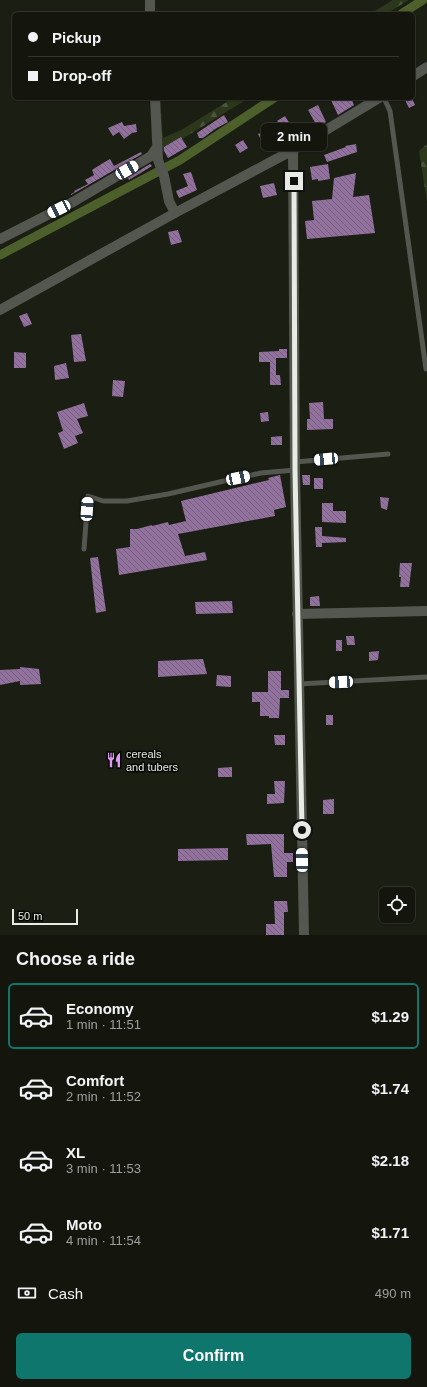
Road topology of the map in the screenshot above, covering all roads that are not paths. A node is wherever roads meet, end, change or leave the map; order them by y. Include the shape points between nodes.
1 (150, 0) edge
2 (150, 12) edge
3 (427, 67) edge
4 (415, 75) edge
5 (155, 100) edge
6 (376, 100) edge
7 (385, 100) edge
8 (157, 147) junction
9 (293, 150) junction
10 (175, 213) junction
11 (0, 239) edge
12 (0, 310) edge
13 (426, 369) edge
14 (388, 454) dead end
15 (295, 466) junction
16 (84, 549) dead end
17 (427, 611) edge
18 (297, 614) junction
19 (427, 677) edge
20 (299, 684) junction
21 (304, 935) edge

1 - 2 street
3 - 4 street
5 - 8 street
6 - 9 street
7 - 13 lane via 390,111
8 - 10 street via 169,201
8 - 11 street via 151,156 73,202
9 - 10 street
9 - 15 street
10 - 12 street
14 - 15 lane
15 - 16 lane via 127,501 103,501 88,496
15 - 18 street
17 - 18 street
18 - 20 street
19 - 20 lane
20 - 21 street

